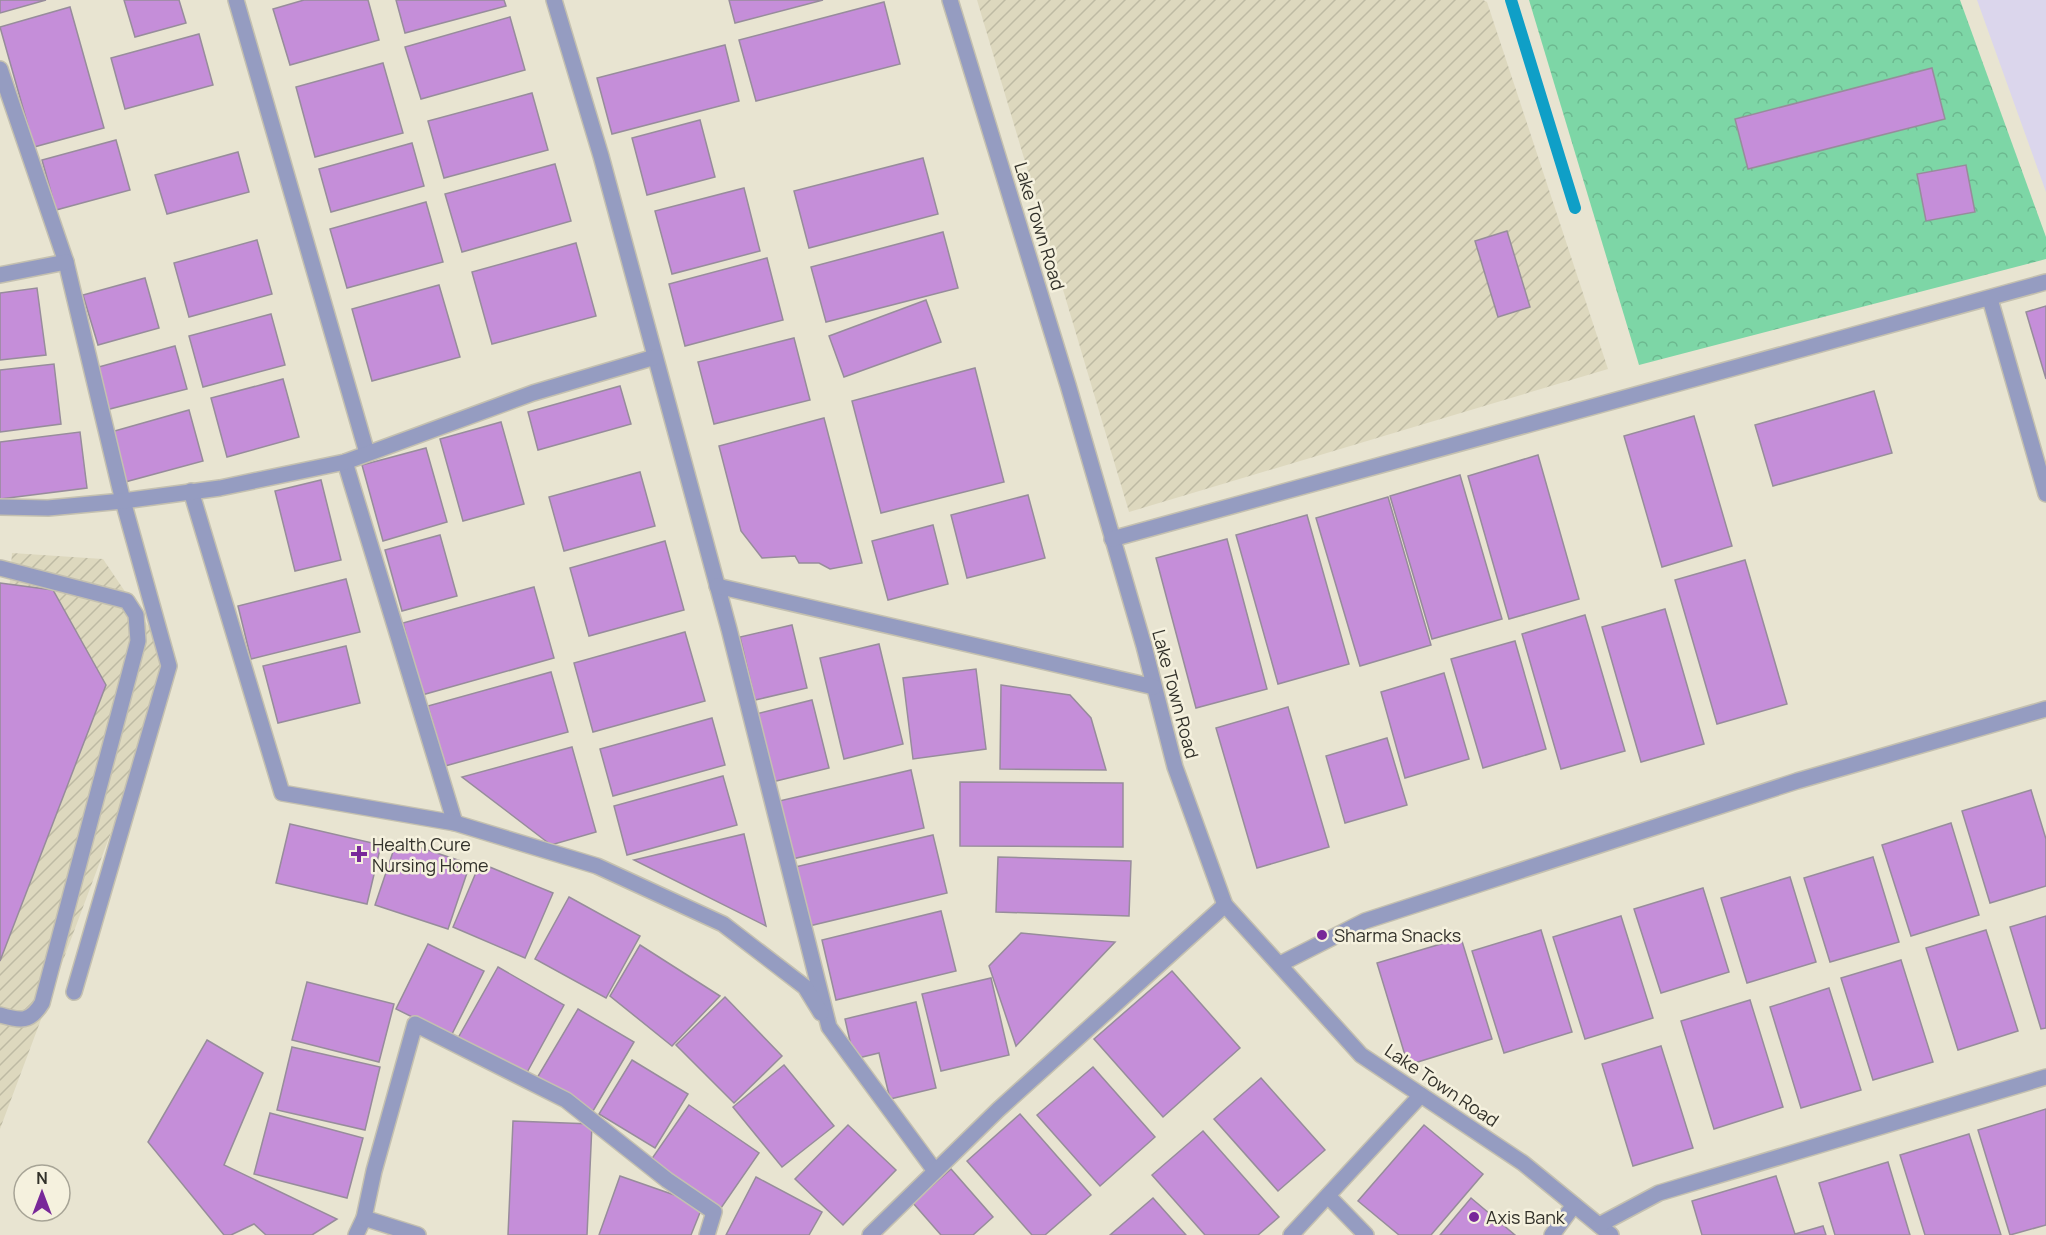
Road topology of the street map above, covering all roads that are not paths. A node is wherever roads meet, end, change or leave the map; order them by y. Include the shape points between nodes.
1 (236, 0) edge
2 (554, 0) edge
3 (950, 0) edge
4 (0, 69) edge
5 (66, 262) junction
6 (0, 275) edge
7 (2046, 282) edge
8 (1990, 299) junction
9 (656, 357) junction
10 (367, 453) junction
11 (345, 462) junction
12 (191, 491) junction
13 (2046, 494) edge
14 (123, 501) junction
15 (0, 507) edge
16 (1112, 539) junction
17 (0, 568) edge
18 (717, 586) junction
19 (1154, 687) junction
20 (2046, 709) edge
21 (455, 823) junction
22 (1225, 905) junction
23 (1280, 964) junction
24 (74, 992) dead end
25 (0, 1015) edge
26 (829, 1027) junction
27 (2046, 1077) edge
28 (1421, 1095) junction
29 (935, 1171) junction
30 (1328, 1196) junction
31 (1574, 1205) junction
32 (364, 1218) junction
33 (1605, 1230) edge
34 (356, 1235) edge
35 (418, 1235) edge
36 (707, 1235) edge
37 (870, 1235) edge
38 (1291, 1235) edge
39 (1366, 1235) edge
40 (1552, 1235) edge

1 - 10 street
2 - 9 street
3 - 16 street, Lake Town Road
4 - 5 street
5 - 6 street
5 - 14 street
7 - 8 street
8 - 13 street
8 - 16 street
9 - 10 street via 533,393
9 - 18 street
10 - 11 street
11 - 12 street
11 - 21 street
12 - 14 street
12 - 21 street via 282,793
14 - 15 street via 48,508
14 - 24 street via 169,666
16 - 19 street, Lake Town Road
17 - 25 street via 127,601 136,615 138,641 42,1003 35,1014 20,1021
18 - 19 street
18 - 26 street
19 - 22 street, Lake Town Road via 1175,767
20 - 23 street via 1797,781 1365,921
21 - 26 street via 597,866 723,924 805,987
22 - 23 street, Lake Town Road
22 - 29 street
23 - 28 street, Lake Town Road via 1361,1054
26 - 29 street
27 - 33 street via 1659,1193
28 - 30 street
28 - 31 street, Lake Town Road via 1522,1163
29 - 37 street
30 - 38 street
30 - 39 street
31 - 33 street, Lake Town Road
31 - 40 street
32 - 34 street
32 - 35 street
32 - 36 street via 415,1024 566,1100 714,1212

